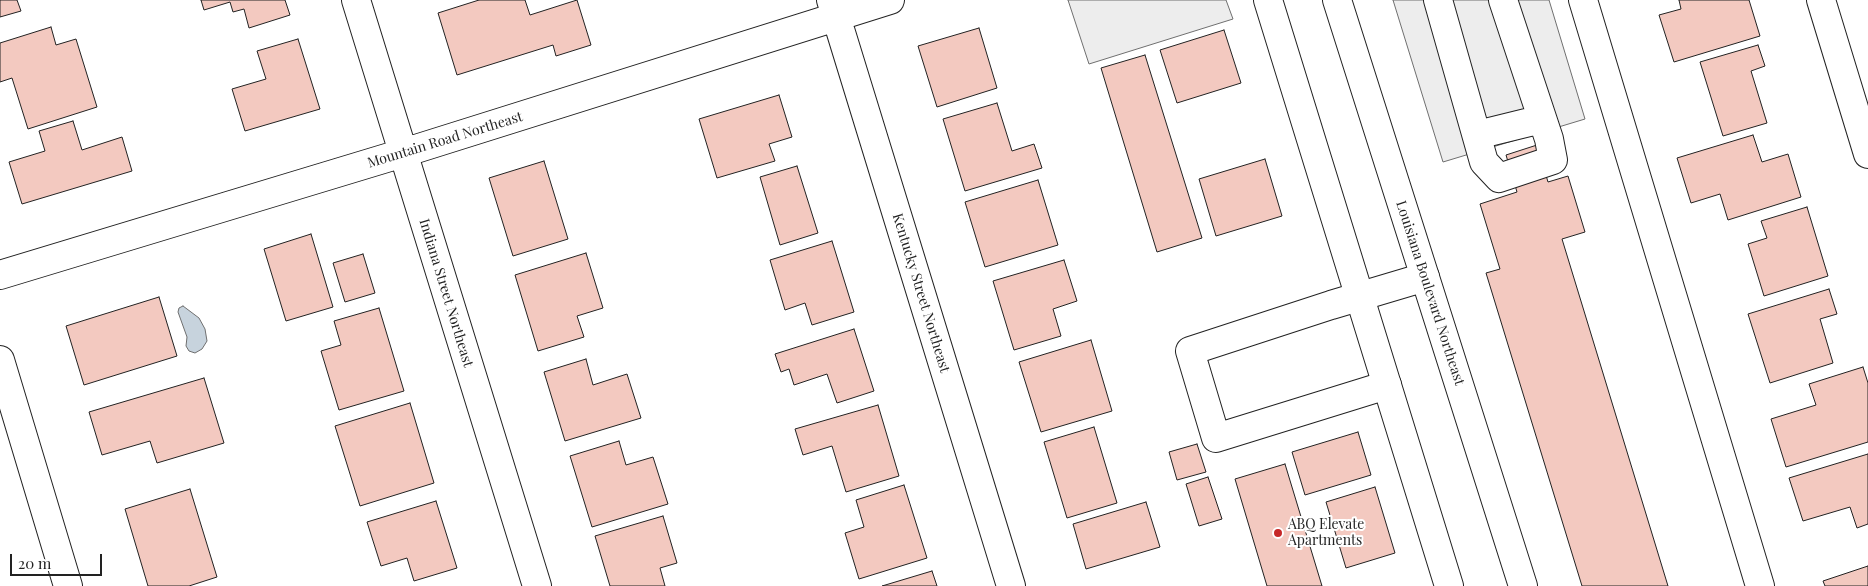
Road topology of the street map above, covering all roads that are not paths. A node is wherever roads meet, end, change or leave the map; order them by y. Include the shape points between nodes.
1 (356, 0) edge
2 (890, 0) edge
3 (1268, 0) edge
4 (1337, 0) edge
5 (1438, 0) edge
6 (1503, 0) edge
7 (1583, 0) edge
8 (1821, 0) edge
9 (834, 8) edge
10 (1542, 119) junction
11 (1477, 134) junction
12 (403, 153) junction
13 (1868, 154) edge
14 (0, 275) edge
15 (1425, 277) junction
16 (1360, 296) junction
17 (0, 360) edge
18 (1387, 385) junction
19 (68, 586) edge
20 (537, 586) edge
21 (1011, 586) edge
22 (1449, 586) edge
23 (1522, 586) edge
24 (1760, 586) edge

1 - 12 street, Indiana Street Northeast
2 - 9 street, Mountain Road Northeast
3 - 16 street
4 - 15 street, Louisiana Boulevard Northeast
5 - 11 street
6 - 10 street
7 - 24 street
8 - 13 street
9 - 12 street, Mountain Road Northeast
9 - 21 street, Kentucky Street Northeast
10 - 11 street
10 - 11 street via 1553,160 1499,178 1484,162
12 - 14 street, Mountain Road Northeast
12 - 20 street, Indiana Street Northeast
15 - 16 street
15 - 23 street, Louisiana Boulevard Northeast
16 - 18 street
16 - 18 street via 1190,351 1216,438
17 - 19 street
18 - 22 street

